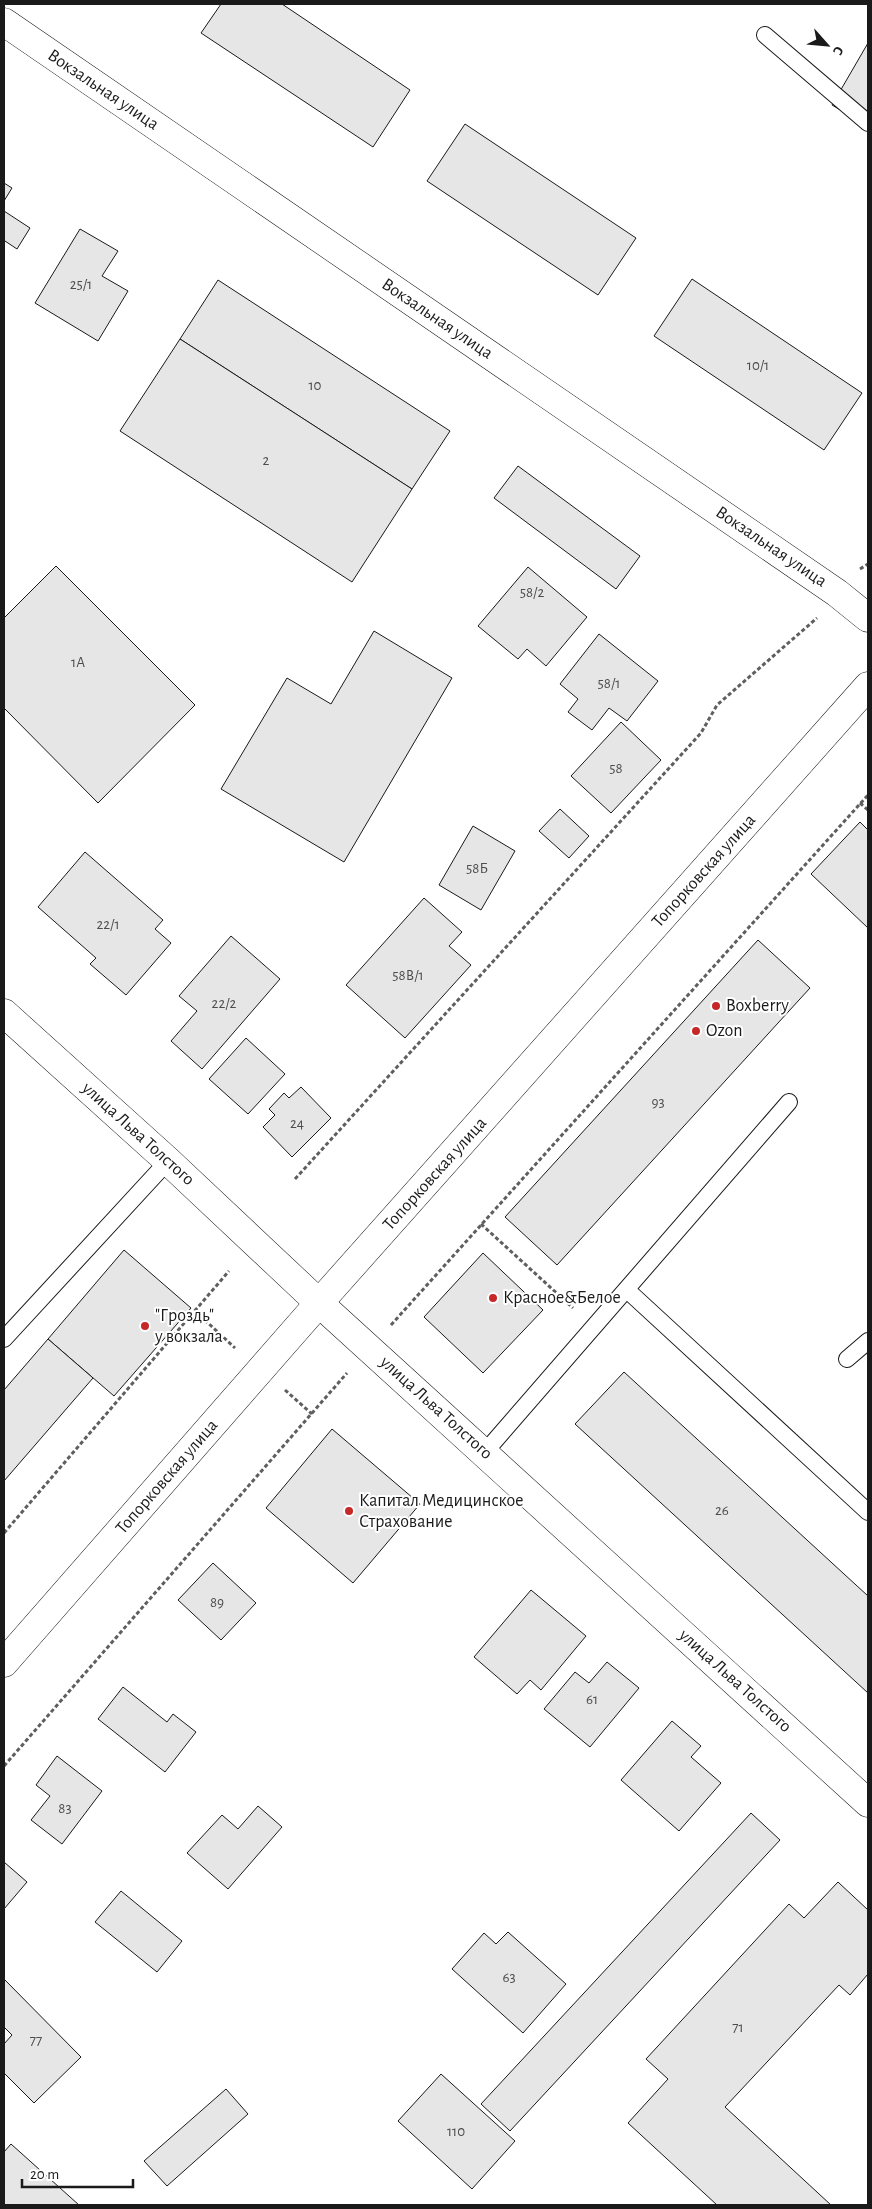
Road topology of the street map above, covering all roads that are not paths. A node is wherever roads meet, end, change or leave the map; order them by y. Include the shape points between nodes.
1 (4, 22) edge
2 (765, 35) dead end
3 (868, 123) edge
4 (868, 618) edge
5 (868, 686) edge
6 (4, 1013) edge
7 (789, 1102) dead end
8 (168, 1161) junction
9 (627, 1290) junction
10 (320, 1303) junction
11 (4, 1339) edge
12 (868, 1341) edge
13 (846, 1359) dead end
14 (485, 1452) junction
15 (868, 1512) edge
16 (4, 1663) edge
17 (865, 1792) edge

1 - 4 street, Вокзальная улица via 829,587
2 - 3 lane
5 - 10 street, Топорковская улица
6 - 8 street, улица Льва Толстого
7 - 9 lane
8 - 10 street, улица Льва Толстого
8 - 11 lane
9 - 14 lane
9 - 15 lane
10 - 14 street, улица Льва Толстого
10 - 16 street, Топорковская улица
12 - 13 lane
14 - 17 street, улица Льва Толстого

